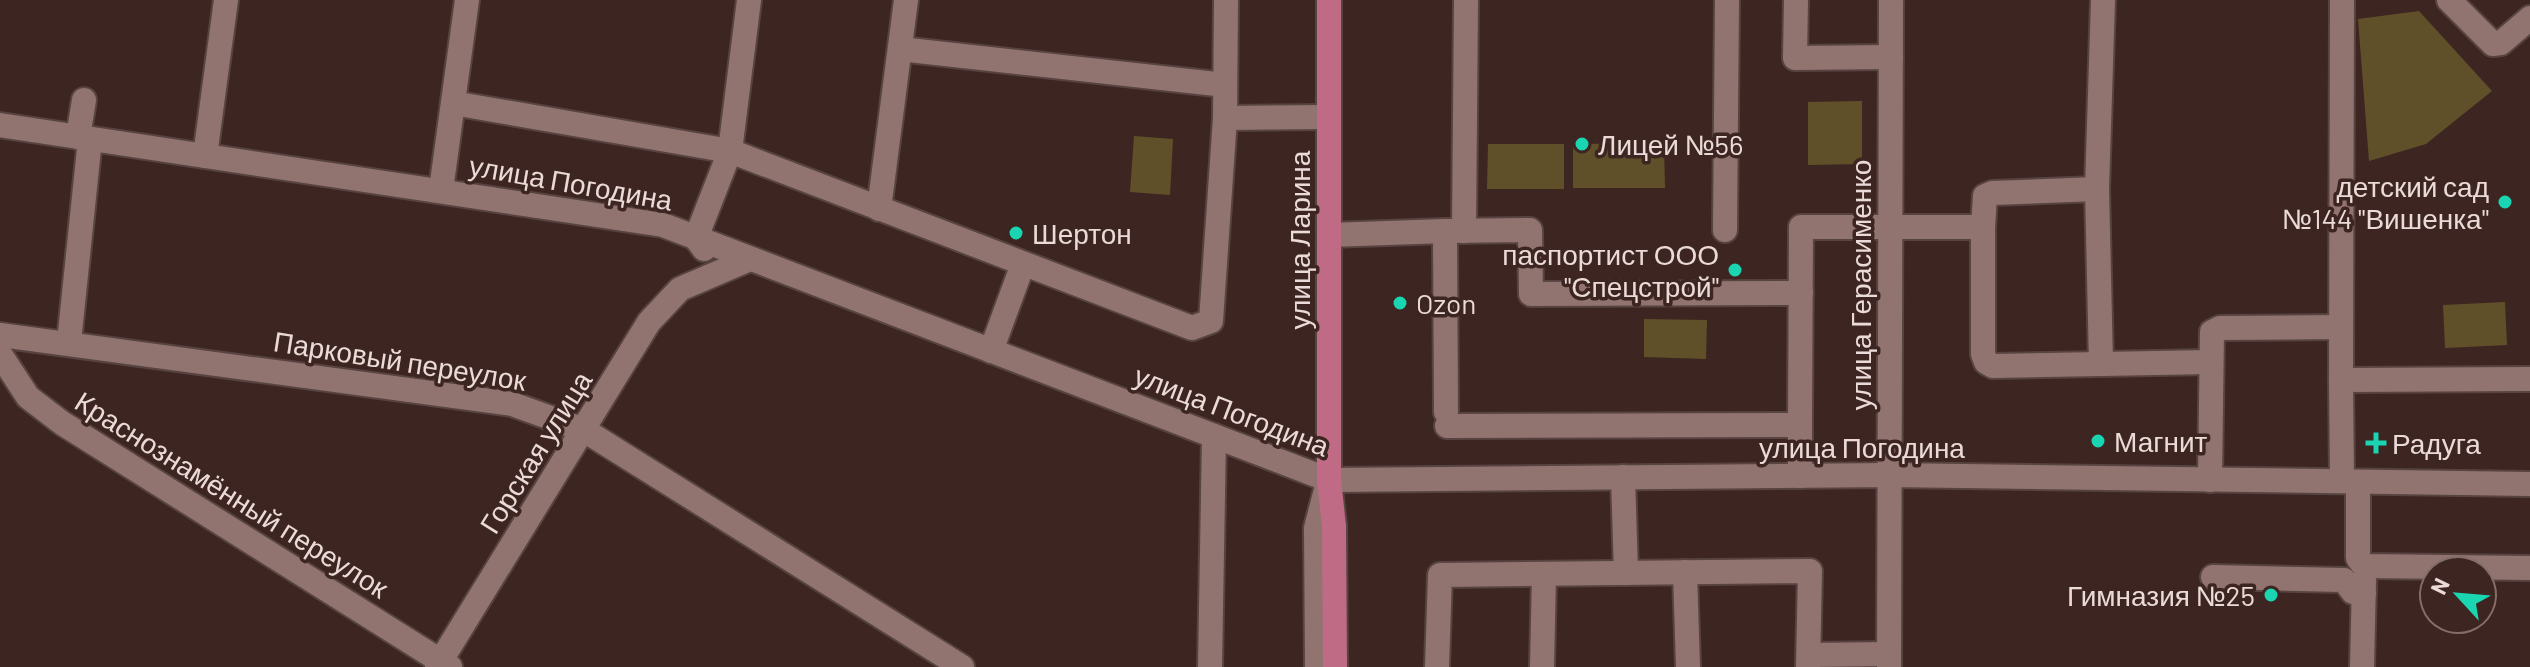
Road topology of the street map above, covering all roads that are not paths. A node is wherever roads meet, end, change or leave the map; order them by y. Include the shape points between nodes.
1 (226, 0) edge
2 (467, 0) edge
3 (749, 0) edge
4 (906, 0) edge
5 (1226, 0) edge
6 (1329, 0) edge
7 (1466, 0) edge
8 (1727, 0) edge
9 (1796, 0) edge
10 (1891, 0) edge
11 (2103, 0) edge
12 (2342, 0) edge
13 (2449, 0) edge
14 (2530, 18) edge
15 (900, 49) junction
16 (1891, 57) junction
17 (1225, 85) junction
18 (84, 100) dead end
19 (453, 103) junction
20 (1329, 117) junction
21 (1225, 118) junction
22 (0, 125) edge
23 (84, 138) junction
24 (730, 151) junction
25 (205, 156) junction
26 (2097, 189) junction
27 (441, 190) junction
28 (879, 209) junction
29 (1983, 227) junction
30 (1890, 229) junction
31 (1725, 230) dead end
32 (1454, 231) junction
33 (1329, 235) junction
34 (696, 238) junction
35 (750, 259) junction
36 (1023, 264) junction
37 (696, 281) junction
38 (1801, 293) junction
39 (2341, 327) junction
40 (0, 335) edge
41 (69, 342) junction
42 (991, 351) junction
43 (0, 354) edge
44 (2210, 362) junction
45 (2101, 364) junction
46 (2530, 379) edge
47 (2341, 380) junction
48 (1800, 425) junction
49 (584, 430) junction
50 (1214, 436) junction
51 (1890, 475) junction
52 (1800, 476) junction
53 (1623, 477) junction
54 (1329, 480) junction
55 (2210, 480) junction
56 (2350, 482) junction
57 (2530, 484) edge
58 (2364, 566) junction
59 (2530, 568) edge
60 (1685, 572) junction
61 (1626, 573) junction
62 (1544, 574) junction
63 (2213, 577) dead end
64 (2364, 593) junction
65 (1809, 661) edge
66 (1889, 661) edge
67 (442, 665) edge
68 (962, 667) edge
69 (1210, 667) edge
70 (1317, 667) edge
71 (1335, 667) edge
72 (1437, 667) edge
73 (1542, 667) edge
74 (1688, 667) edge
75 (2362, 667) edge

1 - 25 street
2 - 19 street
3 - 24 street
4 - 15 street
5 - 17 street
6 - 20 main road, улица Ларина
7 - 32 street
8 - 31 street
9 - 16 street via 1795,58
10 - 16 street, улица Герасименко
11 - 26 street
12 - 39 street
13 - 14 street via 2493,44
15 - 17 street
15 - 28 street
16 - 30 street, улица Герасименко
17 - 21 street
18 - 23 street
19 - 24 street
19 - 27 street
20 - 21 street
20 - 33 main road, улица Ларина
21 - 36 street via 1211,321 1192,328
22 - 23 street, улица Погодина
23 - 25 street, улица Погодина
23 - 41 street
24 - 28 street
24 - 34 street
25 - 27 street, улица Погодина
26 - 29 street via 1992,193 1983,203
26 - 45 street
27 - 34 street, улица Погодина via 663,225
28 - 36 street
29 - 30 street
29 - 45 street via 1986,362
30 - 38 street via 1801,227
30 - 51 street, улица Герасименко
32 - 33 street
32 - 38 street via 1530,230 1531,294
32 - 48 street via 1446,419
33 - 54 main road, улица Ларина
34 - 35 street, улица Погодина
34 - 37 street via 706,252
35 - 37 street, Горская улица
35 - 42 street, улица Погодина
36 - 42 street
37 - 49 street, Горская улица via 680,289 649,322
38 - 48 street
39 - 44 street via 2220,328 2212,332
39 - 47 street
40 - 41 street, Парковый переулок
41 - 49 street, Парковый переулок via 483,398
42 - 50 street, улица Погодина
43 - 67 street, Краснознамённый переулок via 28,397 62,423
44 - 45 street
44 - 55 street
46 - 47 street
47 - 56 street
48 - 52 street
49 - 67 street, Горская улица
49 - 68 street, Парковый переулок
50 - 54 street, улица Погодина
50 - 69 street
51 - 52 street, улица Погодина
51 - 55 street, улица Погодина
51 - 66 street, улица Герасименко
52 - 53 street, улица Погодина
53 - 54 street, улица Погодина
53 - 61 street
54 - 70 street, улица Ларина via 1316,528
54 - 71 main road, улица Ларина
55 - 56 street, улица Погодина
56 - 57 street, улица Погодина
56 - 58 street via 2358,558
58 - 59 street
58 - 64 street
60 - 61 street
60 - 65 street via 1810,571
60 - 74 street
61 - 62 street
62 - 72 street via 1440,575
62 - 73 street
63 - 64 street via 2344,580 2353,592
64 - 75 street
65 - 66 street

